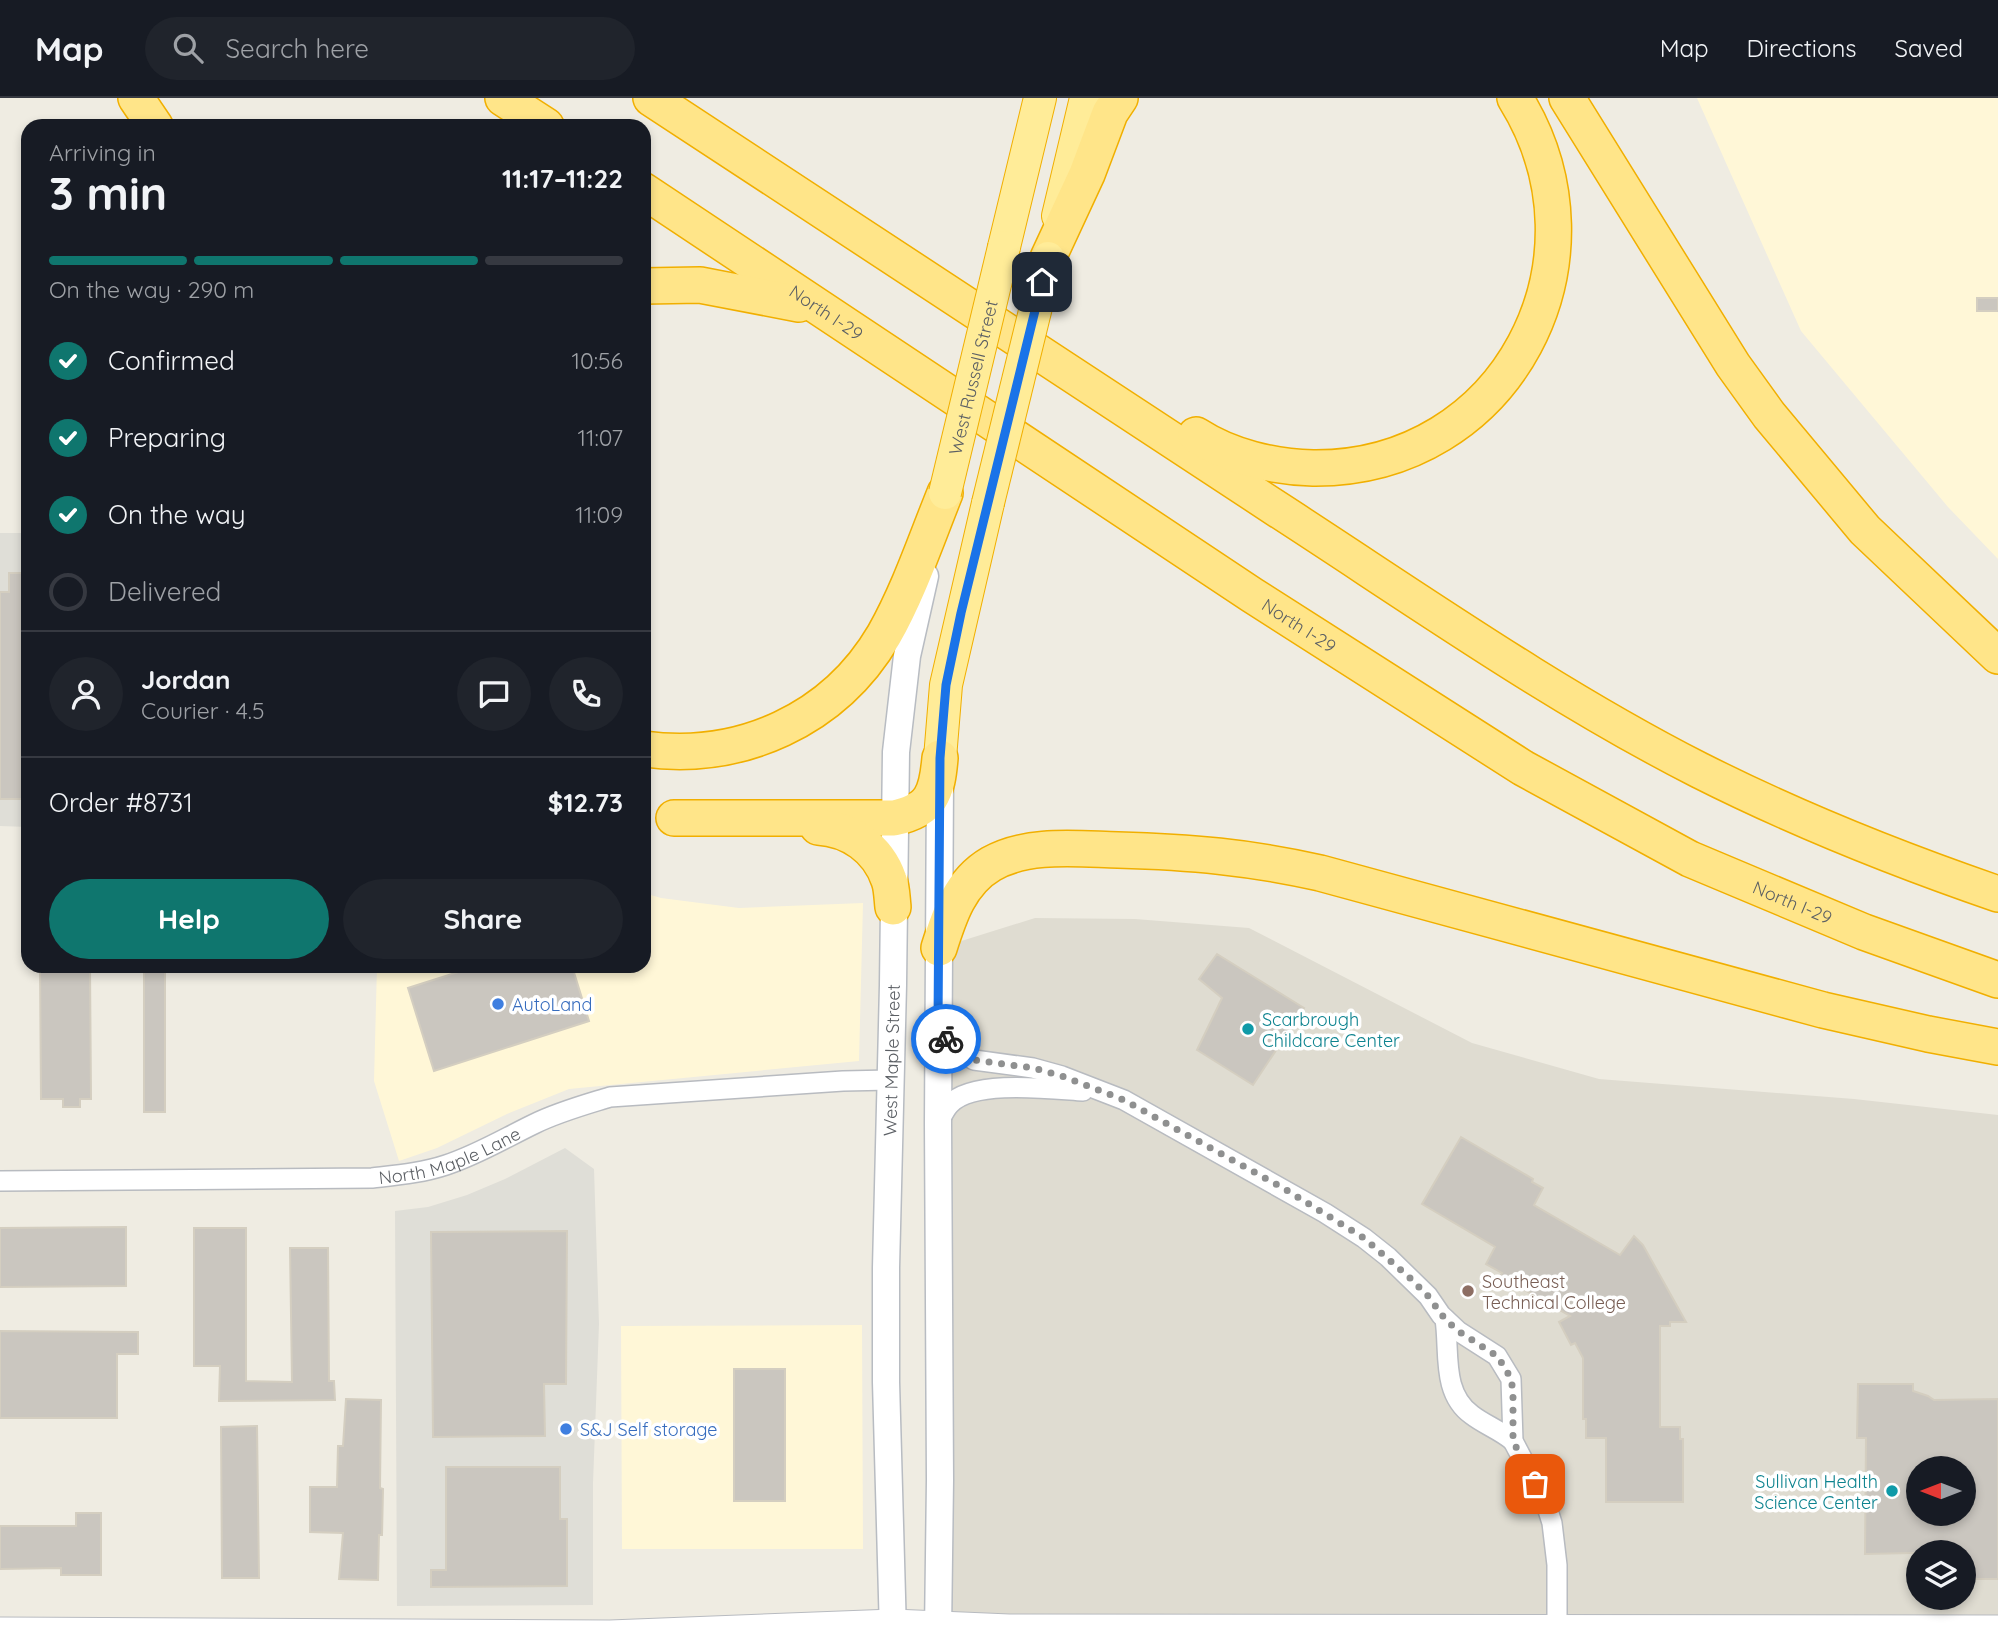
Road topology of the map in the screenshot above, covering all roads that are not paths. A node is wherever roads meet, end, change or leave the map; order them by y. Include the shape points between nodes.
1 (136, 98) edge
2 (503, 98) edge
3 (651, 98) edge
4 (1040, 98) edge
5 (1086, 98) edge
6 (1120, 98) edge
7 (1515, 98) edge
8 (1567, 98) edge
9 (150, 119) edge
10 (535, 119) edge
11 (651, 196) edge
12 (1048, 258) junction
13 (651, 286) edge
14 (819, 309) junction
15 (1062, 370) junction
16 (945, 492) junction
17 (1998, 656) edge
18 (651, 750) edge
19 (940, 758) junction
20 (659, 817) edge
21 (894, 818) junction
22 (1998, 894) edge
23 (893, 907) junction
24 (939, 948) junction
25 (1998, 980) edge
26 (938, 1024) junction
27 (1998, 1047) edge
28 (891, 1080) junction
29 (1104, 1092) junction
30 (938, 1123) junction
31 (0, 1181) edge
32 (1445, 1319) junction
33 (1513, 1441) junction
34 (893, 1626) edge
35 (938, 1627) edge
36 (1998, 1627) edge
37 (0, 1629) edge
38 (1557, 1629) edge
39 (722, 1630) edge

1 - 9 highway
2 - 10 highway
3 - 15 highway
4 - 16 highway, West Russell Street, bridge
5 - 12 highway
6 - 12 highway
7 - 15 highway via 1540,146 1548,173 1553,204 1552,264 1533,329 1518,357 1475,409 1446,430 1393,456 1362,464 1330,468 1275,465 1215,447 1123,388
8 - 17 highway via 1769,415 1865,530
11 - 14 highway, North I-29
12 - 19 highway, bridge via 950,664
13 - 14 highway via 700,285
14 - 25 highway, North I-29 via 1522,768 1690,859 1864,932
15 - 22 highway via 1421,605 1637,736 1775,807
16 - 18 highway via 883,636 847,684 824,705 789,726 741,745 710,751
16 - 21 main road, West Maple Street via 907,656
19 - 21 highway via 937,785 925,805 913,814
19 - 24 main road
20 - 21 highway
20 - 23 highway via 831,828 848,833 862,841 882,866
21 - 23 main road, West Maple Street
23 - 28 main road, West Maple Street
24 - 26 main road
24 - 27 highway via 960,893 990,865 1010,855 1069,848 1211,854 1320,873 1823,1010
26 - 29 street via 946,1040 974,1060 1033,1068
26 - 30 main road
28 - 31 street, North Maple Lane via 610,1097 574,1107 458,1161 415,1174
28 - 34 main road, West Maple Street via 886,1329
29 - 30 street via 977,1091 950,1103
29 - 32 street via 1262,1176 1364,1238 1428,1296
30 - 35 main road
32 - 33 street via 1497,1356 1505,1368 1513,1391
32 - 33 street via 1448,1373 1455,1397 1472,1416
33 - 38 street via 1552,1523
34 - 35 street
34 - 39 street
35 - 38 street
36 - 38 street
37 - 39 street

